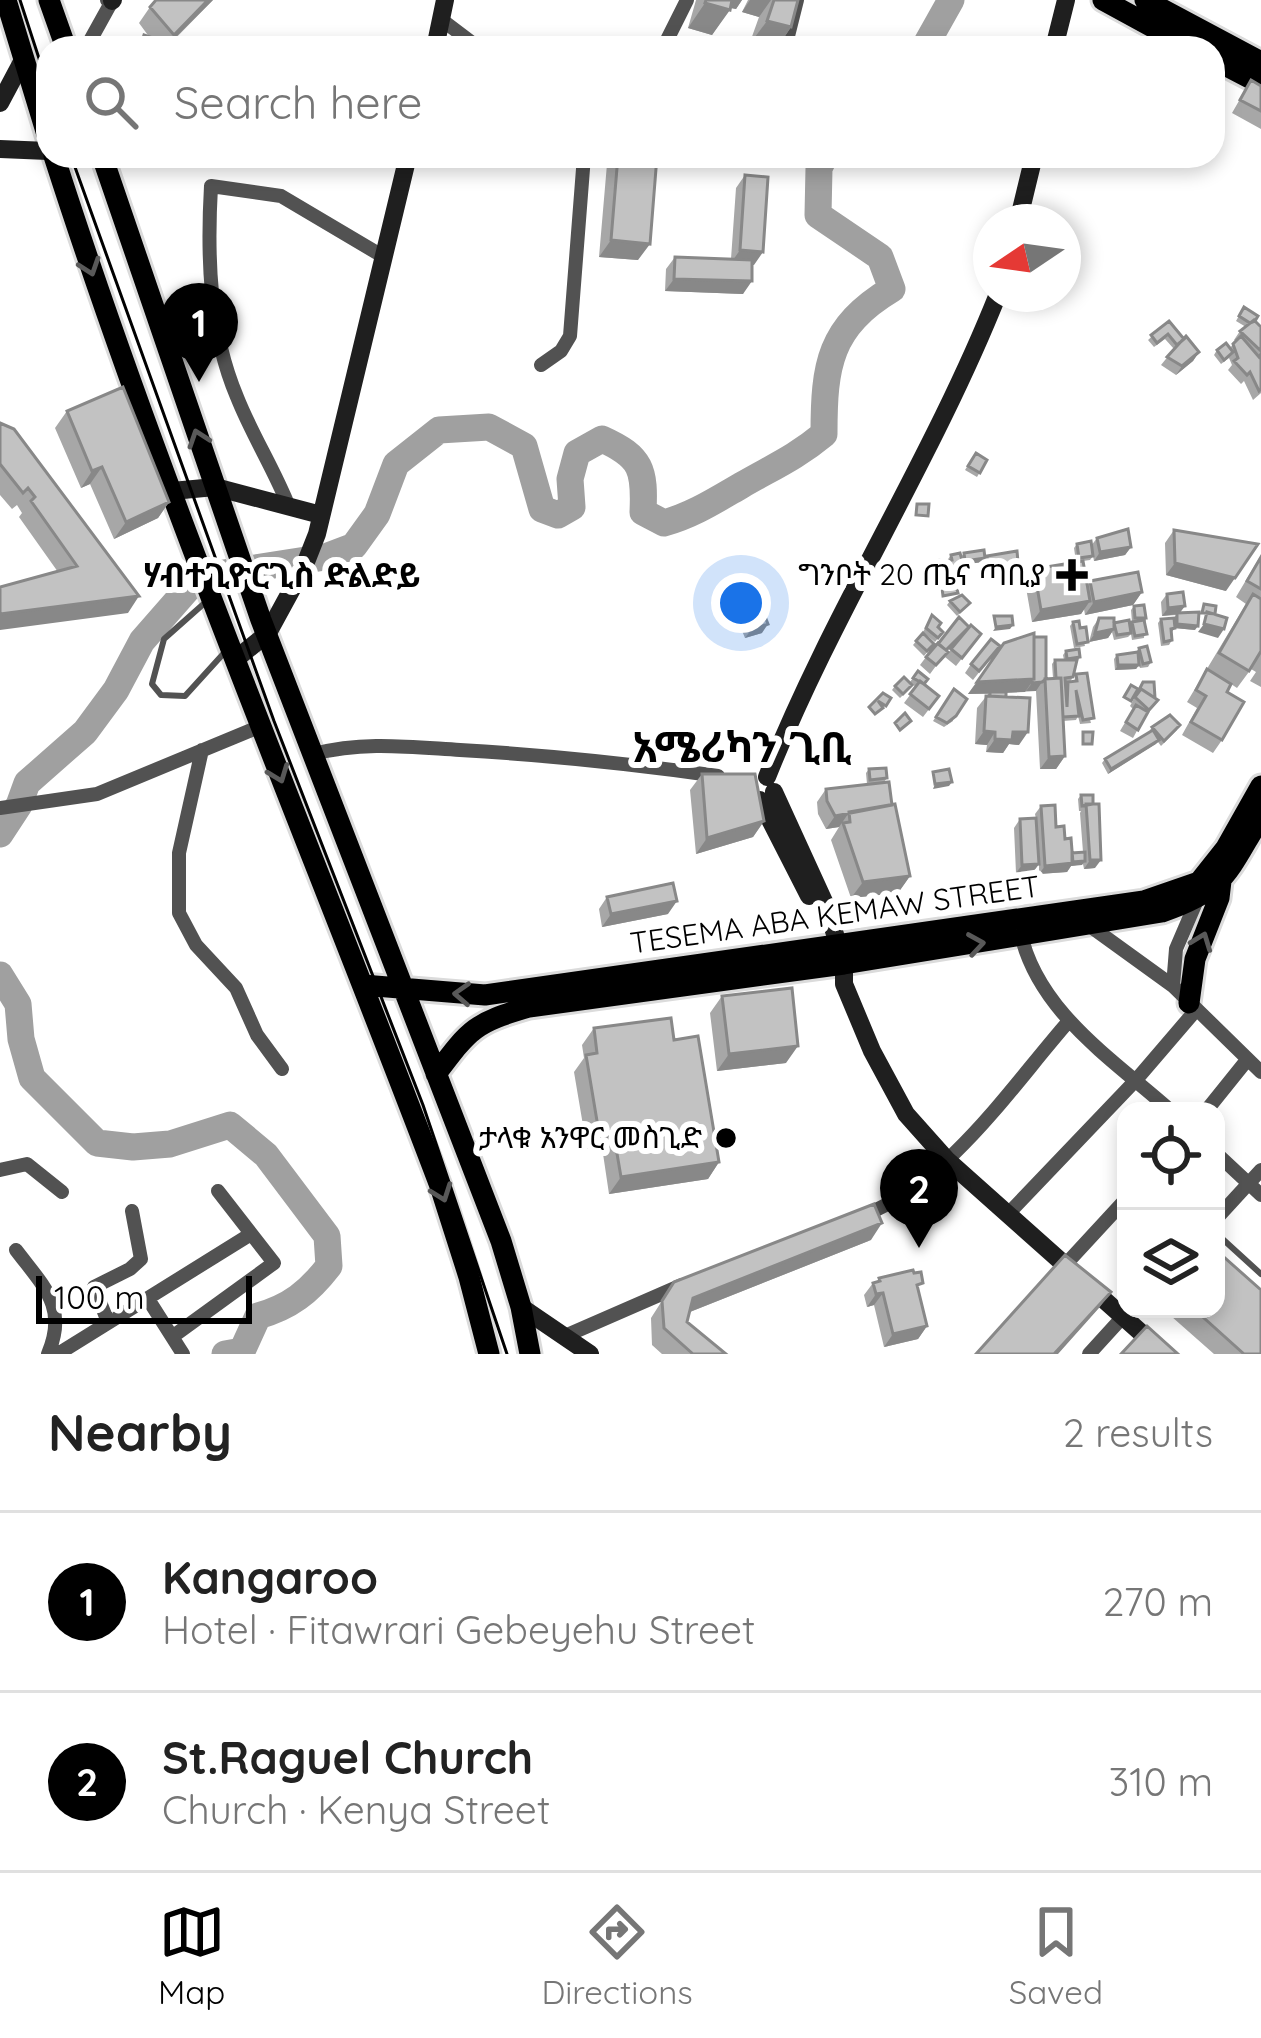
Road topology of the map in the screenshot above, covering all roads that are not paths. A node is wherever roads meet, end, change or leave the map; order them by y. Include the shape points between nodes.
1 (6, 0) edge
2 (49, 0) edge
3 (111, 0) edge
4 (687, 0) edge
5 (797, 0) edge
6 (1066, 0) edge
7 (1103, 0) edge
8 (1145, 0) edge
9 (443, 10) edge
10 (62, 36) edge
11 (92, 36) edge
12 (468, 36) edge
13 (669, 36) edge
14 (788, 36) edge
15 (1057, 36) edge
16 (1169, 36) edge
17 (1212, 36) edge
18 (1225, 43) edge
19 (24, 58) junction
20 (1261, 62) edge
21 (1225, 65) edge
22 (1261, 84) edge
23 (36, 98) edge
24 (0, 103) edge
25 (0, 149) edge
26 (36, 152) edge
27 (56, 168) edge
28 (106, 168) edge
29 (406, 168) edge
30 (583, 168) edge
31 (1031, 168) edge
32 (1022, 204) edge
33 (384, 257) junction
34 (990, 312) edge
35 (542, 365) dead end
36 (214, 487) junction
37 (172, 491) junction
38 (289, 507) junction
39 (319, 525) junction
40 (210, 594) junction
41 (268, 634) junction
42 (232, 652) junction
43 (261, 726) junction
44 (202, 750) junction
45 (314, 754) junction
46 (740, 780) edge
47 (1261, 786) edge
48 (2, 804) edge
49 (1261, 817) edge
50 (1206, 888) junction
51 (375, 913) junction
52 (1090, 926) junction
53 (1020, 927) junction
54 (341, 931) junction
55 (838, 960) junction
56 (363, 985) junction
57 (1173, 986) junction
58 (405, 991) junction
59 (1192, 1007) junction
60 (1068, 1022) junction
61 (1247, 1060) junction
62 (282, 1069) dead end
63 (1261, 1072) edge
64 (436, 1074) junction
65 (1136, 1080) junction
66 (1161, 1102) edge
67 (1213, 1102) edge
68 (947, 1160) junction
69 (1225, 1162) edge
70 (0, 1170) edge
71 (1261, 1170) edge
72 (1255, 1190) edge
73 (218, 1191) dead end
74 (62, 1192) dead end
75 (1117, 1208) edge
76 (132, 1210) dead end
77 (1225, 1212) edge
78 (1009, 1213) junction
79 (836, 1227) edge
80 (251, 1234) junction
81 (1225, 1240) edge
82 (16, 1250) dead end
83 (1060, 1264) junction
84 (1261, 1274) edge
85 (690, 1282) edge
86 (148, 1300) junction
87 (1117, 1305) edge
88 (521, 1307) junction
89 (1121, 1318) edge
90 (1132, 1318) edge
91 (108, 1322) junction
92 (172, 1336) junction
93 (565, 1336) junction
94 (48, 1354) edge
95 (58, 1354) edge
96 (183, 1354) edge
97 (489, 1354) edge
98 (530, 1354) edge
99 (590, 1354) edge
100 (1089, 1354) edge
101 (1165, 1354) edge

1 - 19 main road
2 - 10 main road
3 - 11 street
4 - 13 street
5 - 14 street
6 - 15 main road
7 - 16 main road
8 - 17 main road
9 - 12 street
18 - 20 main road
19 - 23 main road
19 - 24 main road
21 - 22 main road
25 - 26 main road
27 -> 37 main road
36 -> 28 main road
29 - 33 main road
30 - 35 street via 570,336
31 - 32 main road
33 - 38 street via 280,196 211,186 209,268 228,373
33 - 39 main road
34 - 55 main road via 796,706 767,790
36 - 37 main road
36 - 38 main road
36 - 41 main road
37 - 40 main road
38 - 39 main road
39 - 41 main road
40 - 42 main road
40 - 42 lane via 164,639 152,672 156,691 176,698 193,692
41 - 42 main road
41 - 45 main road
42 - 43 main road
43 - 44 street
43 -> 54 main road
44 - 48 street via 97,794
44 - 62 street via 179,853 179,913 196,946 236,988
45 - 46 street via 394,746
45 - 51 main road
47 - 50 main road
49 - 50 main road
50 - 52 main road, TESEMA ABA KEMAW STREET via 1162,912
50 - 53 main road, TESEMA ABA KEMAW STREET
50 - 57 street via 1176,949
59 -> 50 main road via 1195,959 1219,898
51 - 54 main road
51 - 58 main road
52 - 53 main road, TESEMA ABA KEMAW STREET
52 - 57 street
53 - 55 main road, TESEMA ABA KEMAW STREET
53 - 60 street
54 - 56 main road
55 -> 58 main road, TESEMA ABA KEMAW STREET via 485,995
55 - 64 main road, TESEMA ABA KEMAW STREET via 529,1007 472,1028
55 - 68 main road via 895,1096
56 - 58 main road, TESEMA ABA KEMAW STREET
56 -> 97 main road via 457,1235
57 - 59 street
58 - 64 main road
59 - 61 street
59 - 65 street
60 - 65 street
60 - 68 street
61 - 63 street
61 - 67 street
64 - 88 main road
65 - 66 street
65 - 78 street
68 - 78 main road
68 - 79 street via 909,1194
69 - 72 street
70 - 74 street via 28,1164
71 - 72 street
72 - 77 street
73 - 80 street
75 - 83 street
76 - 91 street via 141,1259 93,1290
78 - 83 main road
80 - 86 street
80 - 92 street via 273,1265
81 - 84 lane
82 - 94 street via 57,1313
83 - 87 main road
85 - 93 street
86 - 91 street
86 - 92 street
88 - 93 main road
88 - 98 main road
89 - 100 street
90 - 101 main road
91 - 95 street
92 - 96 street
93 - 99 main road

